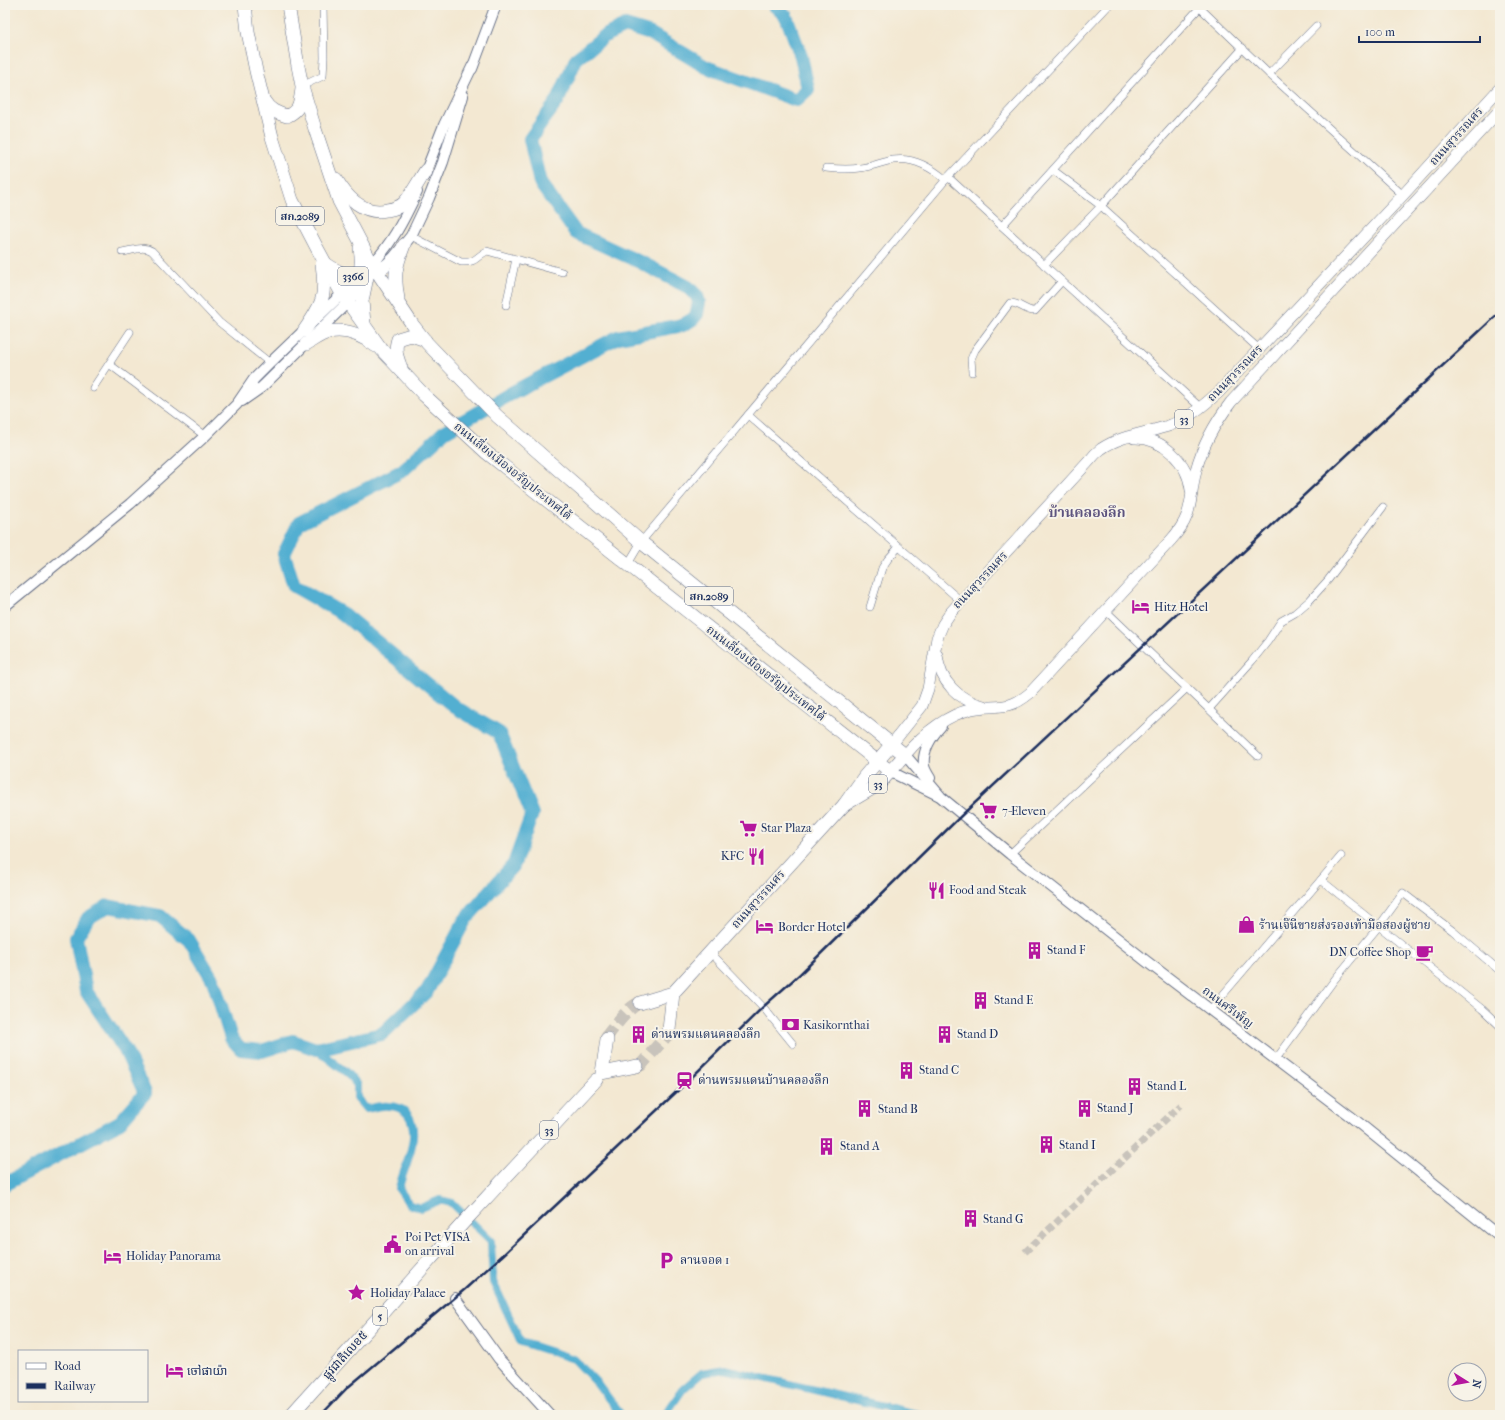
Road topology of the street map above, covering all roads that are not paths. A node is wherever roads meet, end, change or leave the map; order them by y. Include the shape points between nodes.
1 (245, 5) edge
2 (288, 5) edge
3 (322, 5) edge
4 (496, 5) edge
5 (1108, 5) edge
6 (1199, 6) edge
7 (1316, 26) dead end
8 (1243, 48) junction
9 (473, 64) junction
10 (1269, 74) junction
11 (302, 86) junction
12 (1500, 88) edge
13 (261, 93) junction
14 (1500, 110) edge
15 (326, 162) junction
16 (826, 168) dead end
17 (426, 170) junction
18 (1053, 170) junction
19 (947, 178) junction
20 (1403, 195) junction
21 (1101, 206) junction
22 (1002, 226) junction
23 (408, 240) junction
24 (122, 252) dead end
25 (323, 259) junction
26 (516, 259) junction
27 (1044, 265) junction
28 (562, 272) dead end
29 (369, 274) junction
30 (1062, 281) junction
31 (390, 292) junction
32 (346, 299) junction
33 (399, 304) junction
34 (506, 305) dead end
35 (365, 326) junction
36 (304, 331) junction
37 (130, 332) dead end
38 (425, 340) junction
39 (306, 344) junction
40 (1259, 349) junction
41 (382, 350) junction
42 (270, 363) junction
43 (109, 364) junction
44 (972, 372) dead end
45 (404, 373) junction
46 (93, 388) dead end
47 (237, 404) junction
48 (1201, 408) junction
49 (748, 415) junction
50 (205, 436) junction
51 (1121, 440) junction
52 (1192, 495) junction
53 (1383, 507) dead end
54 (641, 542) junction
55 (898, 548) junction
56 (628, 564) junction
57 (961, 601) junction
58 (5, 606) edge
59 (870, 607) dead end
60 (1106, 611) junction
61 (936, 650) junction
62 (1187, 688) junction
63 (988, 707) junction
64 (1209, 709) junction
65 (947, 719) junction
66 (892, 744) junction
67 (905, 755) junction
68 (1258, 756) dead end
69 (877, 761) junction
70 (891, 772) junction
71 (941, 797) junction
72 (844, 805) junction
73 (1010, 854) junction
74 (1341, 856) dead end
75 (1321, 880) junction
76 (1379, 926) junction
77 (710, 952) junction
78 (1500, 971) edge
79 (673, 993) junction
80 (640, 1003) tunnel mouth
81 (1210, 1010) junction
82 (1500, 1026) edge
83 (670, 1030) tunnel mouth
84 (607, 1039) tunnel mouth
85 (793, 1044) dead end
86 (1276, 1059) junction
87 (637, 1066) tunnel mouth
88 (596, 1080) dead end
89 (463, 1223) joint
90 (1500, 1238) edge
91 (455, 1298) dead end
92 (291, 1415) edge
93 (550, 1415) edge

1 - 13 highway, ถนนเลี่ยงเมืองอรัญประเทศใต้ / สก.2089
2 - 11 highway, ถนนเลี่ยงเมืองอรัญประเทศใต้ / สก.2089
3 - 11 street via 323,76
4 - 9 main road, 3366
5 - 19 street
6 - 8 street
6 - 18 street
7 - 10 street
8 - 10 street
8 - 21 street
9 - 17 main road, 3366
9 - 23 main road, 3366 via 443,162
10 - 20 street
11 - 13 highway via 300,103 295,113 287,116 276,113 267,106
11 - 15 highway, ถนนเลี่ยงเมืองอรัญประเทศใต้ / สก.2089
12 - 20 main road, ถนนสุวรรณศร / 33
13 - 25 highway, ถนนเลี่ยงเมืองอรัญประเทศใต้ / สก.2089 via 292,200
14 - 52 main road, ถนนสุวรรณศร / 33 via 1231,402 1203,449
15 - 17 highway via 341,188 359,206 381,212 404,203
15 - 29 highway, ถนนเลี่ยงเมืองอรัญประเทศใต้ / สก.2089
16 - 19 street via 846,170 907,159
17 - 29 main road, 3366 via 400,227
18 - 21 street
18 - 22 street
19 - 22 street
19 - 49 street
20 - 40 main road, ถนนสุวรรณศร / 33
21 - 27 street
21 - 40 street
22 - 27 street
23 - 26 street via 461,262 476,260 487,251
23 - 29 main road, 3366
23 - 33 highway via 395,270
24 - 42 street via 138,248 152,251 219,322
25 - 29 highway, 3366 via 338,272 353,276
25 - 32 highway, ถนนเลี่ยงเมืองอรัญประเทศใต้ / สก.2089
25 - 36 highway via 324,292 318,311
26 - 28 street
26 - 34 street
27 - 30 street
29 - 31 highway, ถนนเลี่ยงเมืองอรัญประเทศใต้ / สก.2089
29 - 31 highway, 3366 via 376,286
29 - 32 highway, 3366
29 - 35 highway via 362,301
30 - 44 street via 1035,311 1010,303 975,350 971,359
30 - 48 street
31 - 33 highway, ถนนเลี่ยงเมืองอรัญประเทศใต้ / สก.2089
32 - 35 highway, ถนนเลี่ยงเมืองอรัญประเทศใต้ / สก.2089
32 - 36 main road, 3366
32 - 39 main road, 3366
33 - 38 highway, ถนนเลี่ยงเมืองอรัญประเทศใต้ / สก.2089
35 - 41 highway, ถนนเลี่ยงเมืองอรัญประเทศใต้ / สก.2089
36 - 42 main road, 3366
37 - 43 street
38 - 45 highway via 410,335 398,339 396,356
38 - 54 highway, ถนนเลี่ยงเมืองอรัญประเทศใต้ / สก.2089 via 497,416
39 - 41 highway via 329,332 341,331 352,332 366,338
39 - 47 main road, 3366 via 262,387
40 - 48 main road, ถนนสุวรรณศร / 33
41 - 45 highway, ถนนเลี่ยงเมืองอรัญประเทศใต้ / สก.2089
42 - 47 main road, 3366 via 254,379
43 - 46 street
43 - 50 street
45 - 56 highway, ถนนเลี่ยงเมืองอรัญประเทศใต้ / สก.2089 via 487,453
47 - 50 main road, 3366
48 - 51 main road, ถนนสุวรรณศร / 33 via 1171,425
49 - 54 street
49 - 55 street via 873,523
50 - 58 main road, 3366 via 130,504
51 - 52 main road via 1147,440 1172,452 1184,467
51 - 57 main road, ถนนสุวรรณศร / 33 via 1101,449 1090,460
52 - 60 main road, ถนนสุวรรณศร / 33 via 1184,525
53 - 64 street via 1328,580 1309,601 1281,621 1252,661
54 - 56 street
54 - 66 highway, ถนนเลี่ยงเมืองอรัญประเทศใต้ / สก.2089
55 - 57 street
55 - 59 street via 882,568
56 - 69 highway, ถนนเลี่ยงเมืองอรัญประเทศใต้ / สก.2089
57 - 61 main road, ถนนสุวรรณศร / 33 via 943,624 937,638
60 - 62 street
60 - 63 main road, ถนนสุวรรณศร / 33 via 1030,693 1009,705
61 - 63 main road via 943,678 954,692 972,704
61 - 66 main road, ถนนสุวรรณศร / 33 via 922,706
62 - 64 street
62 - 73 street
63 - 65 main road, ถนนสุวรรณศร / 33 via 972,709
64 - 68 street
65 - 67 main road, ถนนสุวรรณศร / 33 via 929,730
65 - 71 main road via 931,737 924,767
66 - 67 highway, ถนนเลี่ยงเมืองอรัญประเทศใต้ / สก.2089
66 - 69 highway, ถนนสุวรรณศร / 33
67 - 70 highway, ถนนสุวรรณศร / 33
67 - 71 main road, ถนนศรีเพ็ญ
69 - 70 highway, ถนนเลี่ยงเมืองอรัญประเทศใต้ / สก.2089
69 - 72 highway, ถนนสุวรรณศร / 33
70 - 71 main road, ถนนศรีเพ็ญ
70 - 72 highway, ถนนสุวรรณศร / 33 via 878,785
71 - 73 main road, ถนนศรีเพ็ญ
72 - 77 highway, ถนนสุวรรณศร
73 - 81 main road, ถนนศรีเพ็ญ
74 - 75 street
75 - 76 street
75 - 81 street
76 - 78 street via 1403,894 1453,931
76 - 82 street
76 - 86 street via 1335,979
77 - 79 highway, ถนนสุวรรณศร
77 - 85 street via 763,1007
79 - 80 highway
79 - 83 highway
81 - 86 main road, ถนนศรีเพ็ญ
84 - 87 highway via 602,1073
86 - 90 main road, ถนนศรีเพ็ญ
88 - 89 highway, ផ្លូវជាតិលេខ៥ / 33
89 - 92 highway, ផ្លូវជាតិលេខ៥ / 5
91 - 93 main road via 499,1359

